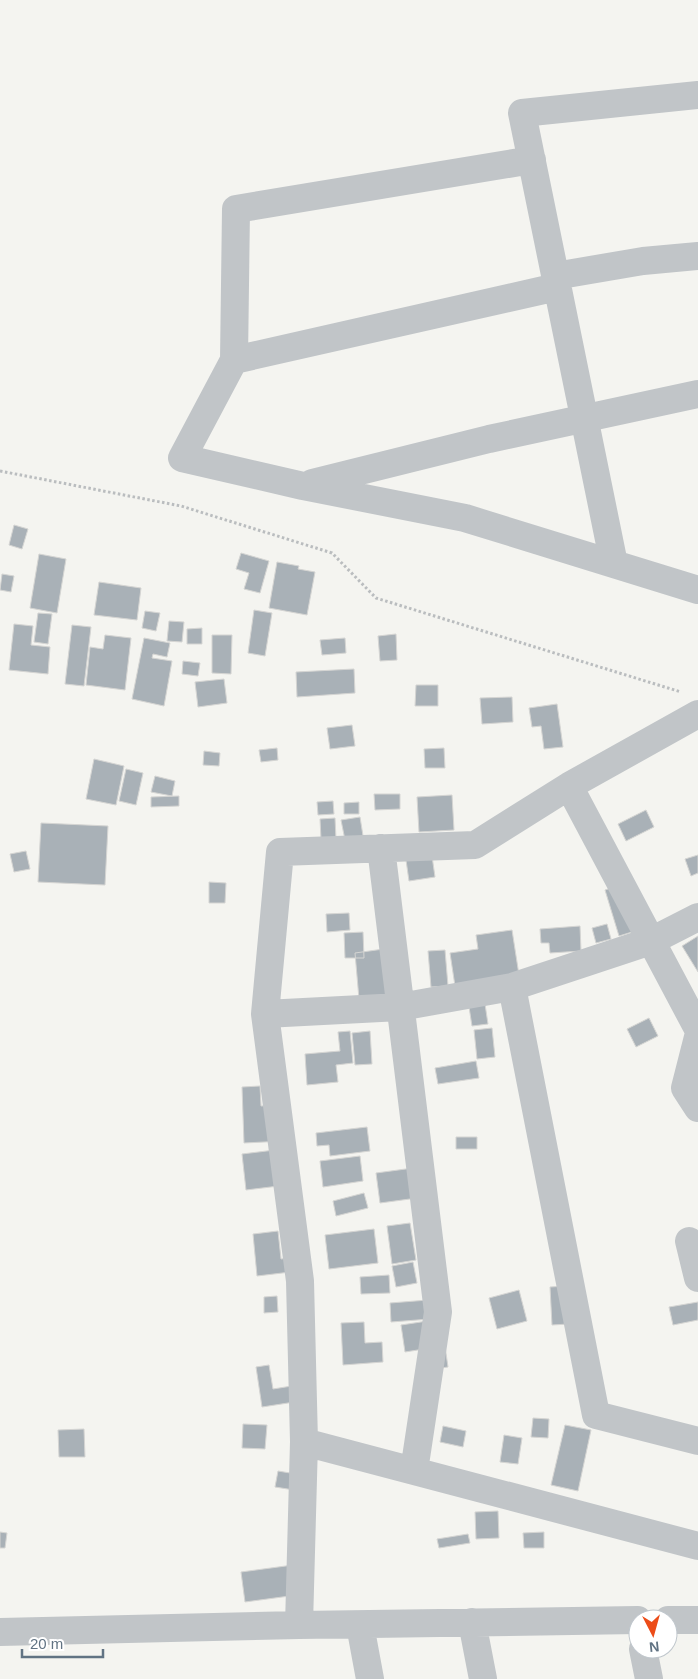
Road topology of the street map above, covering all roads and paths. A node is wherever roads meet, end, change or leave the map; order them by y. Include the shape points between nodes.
1 (698, 95) edge
2 (532, 160) junction
3 (698, 256) edge
4 (556, 282) junction
5 (234, 360) junction
6 (698, 394) edge
7 (584, 419) junction
8 (0, 471) edge
9 (303, 486) junction
10 (614, 564) junction
11 (698, 590) edge
12 (693, 704) edge
13 (569, 786) junction
14 (380, 848) junction
15 (698, 917) edge
16 (651, 941) junction
17 (512, 987) junction
18 (400, 1007) junction
19 (265, 1014) junction
20 (698, 1029) edge
21 (698, 1037) edge
22 (698, 1108) edge
23 (689, 1241) dead end
24 (698, 1278) edge
25 (698, 1441) edge
26 (304, 1442) junction
27 (414, 1471) junction
28 (698, 1546) edge
29 (628, 1620) edge
30 (678, 1620) edge
31 (698, 1620) edge
32 (472, 1622) junction
33 (299, 1625) junction
34 (360, 1625) junction
35 (0, 1632) edge
36 (645, 1659) edge
37 (370, 1679) edge
38 (483, 1679) edge
39 (648, 1679) edge

1 - 2 street via 522,113
2 - 4 street
2 - 5 street via 236,209
3 - 4 street via 643,261
4 - 5 street
4 - 7 street
5 - 9 street via 182,458
6 - 7 street
7 - 9 street via 489,439
7 - 10 street
8 - 12 path via 181,506 332,552 376,598
9 - 10 street via 465,518
10 - 11 street
12 - 13 street
13 - 14 street via 475,845
13 - 16 street
14 - 18 street
14 - 19 street via 280,852
15 - 16 street
16 - 17 street
16 - 20 street
17 - 18 street
17 - 25 street via 596,1415
18 - 19 street
18 - 27 street via 438,1312
19 - 26 street via 300,1281
21 - 22 street via 685,1088
23 - 24 street
26 - 27 street
26 - 33 street
27 - 28 street
29 - 32 street
30 - 31 street
32 - 34 street
32 - 38 street
33 - 34 street
33 - 35 street
34 - 37 street
36 - 39 street

